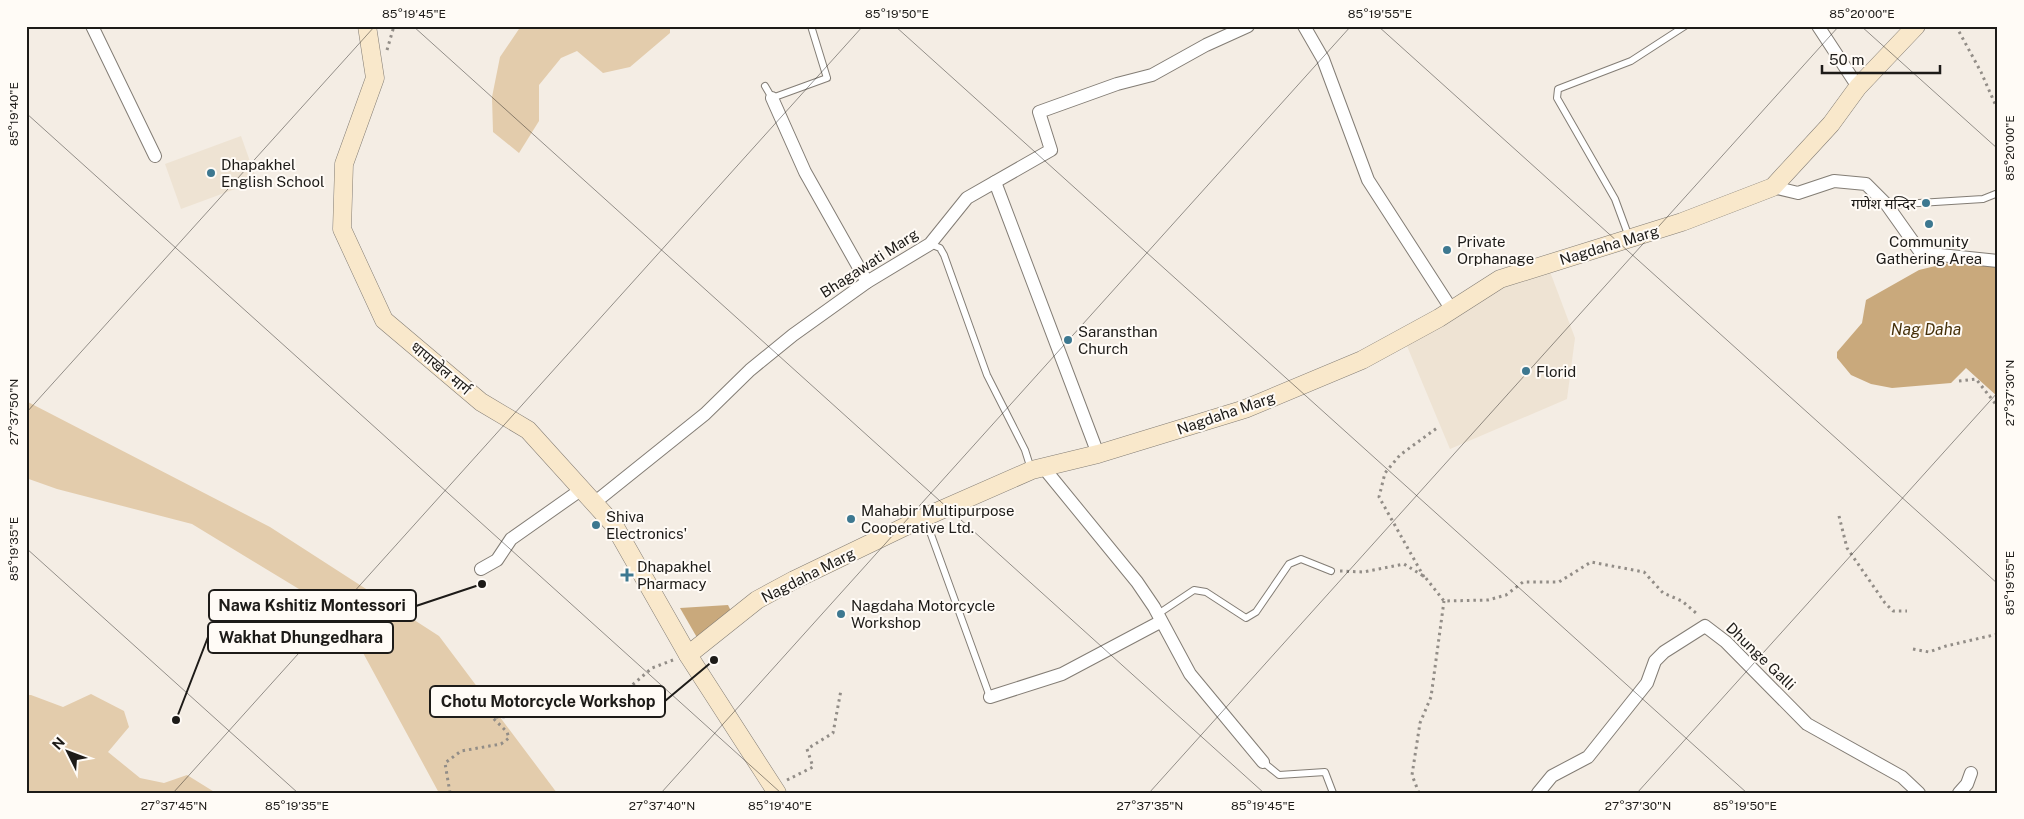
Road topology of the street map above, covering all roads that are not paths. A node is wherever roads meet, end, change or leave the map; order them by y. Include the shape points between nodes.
1 (92, 26) edge
2 (367, 26) edge
3 (811, 26) edge
4 (1248, 26) edge
5 (1304, 26) edge
6 (1685, 26) edge
7 (1818, 26) edge
8 (1916, 26) edge
9 (765, 86) dead end
10 (1858, 87) junction
11 (772, 98) junction
12 (155, 156) dead end
13 (996, 182) junction
14 (1774, 187) junction
15 (1998, 193) edge
16 (1887, 205) junction
17 (1629, 238) junction
18 (930, 244) junction
19 (1998, 261) edge
20 (867, 282) junction
21 (1452, 310) junction
22 (1098, 454) junction
23 (1038, 469) junction
24 (582, 489) junction
25 (594, 503) junction
26 (925, 517) junction
27 (481, 569) dead end
28 (1331, 571) road end
29 (1159, 618) junction
30 (688, 655) junction
31 (990, 697) joint
32 (1263, 762) joint
33 (1971, 773) dead end
34 (776, 790) edge
35 (1333, 793) edge
36 (1538, 793) edge
37 (1919, 793) edge
38 (1959, 793) edge

1 - 12 street
2 - 24 street, धापाखेल मार्ग via 375,78 344,164 342,229 380,312 384,320 481,402 528,430
3 - 11 lane via 827,78
4 - 13 street, Bhagawati Marg via 1206,45 1152,76 1117,84 1039,112 1051,150
5 - 21 street via 1323,59 1368,180
6 - 17 lane via 1630,61 1558,89 1556,98 1615,199
7 - 10 street
8 - 10 street
9 - 11 lane
10 - 14 street via 1831,124
11 - 20 street via 805,172
13 - 18 street, Bhagawati Marg via 967,198
13 - 22 street
14 - 16 street via 1798,193 1834,181 1866,184
14 - 17 street, Nagdaha Marg
15 - 16 lane via 1983,200
16 - 19 street via 1921,253
17 - 21 street, Nagdaha Marg via 1500,279
18 - 20 street, Bhagawati Marg
18 - 23 lane via 940,248 944,255 987,375
20 - 25 street, Bhagawati Marg via 793,335 704,414
21 - 22 street, Nagdaha Marg via 1362,360 1246,408
22 - 23 street, Nagdaha Marg
23 - 26 street, Nagdaha Marg
23 - 29 street via 1137,582
24 - 25 street, धापाखेल मार्ग
24 - 27 street via 511,539 497,560
25 - 30 street, धापाखेल मार्ग via 614,525
26 - 30 street, Nagdaha Marg via 757,600
26 - 31 lane
28 - 29 lane via 1301,559 1289,564 1256,612 1246,618 1206,592 1194,590
29 - 31 street via 1062,674
29 - 32 street via 1190,674
30 - 34 street, धापाखेल मार्ग
32 - 35 lane via 1279,775 1325,772
33 - 38 street
36 - 37 street, Dhunge Galli via 1552,776 1588,757 1647,683 1655,661 1705,626 1726,642 1807,724 1902,777

